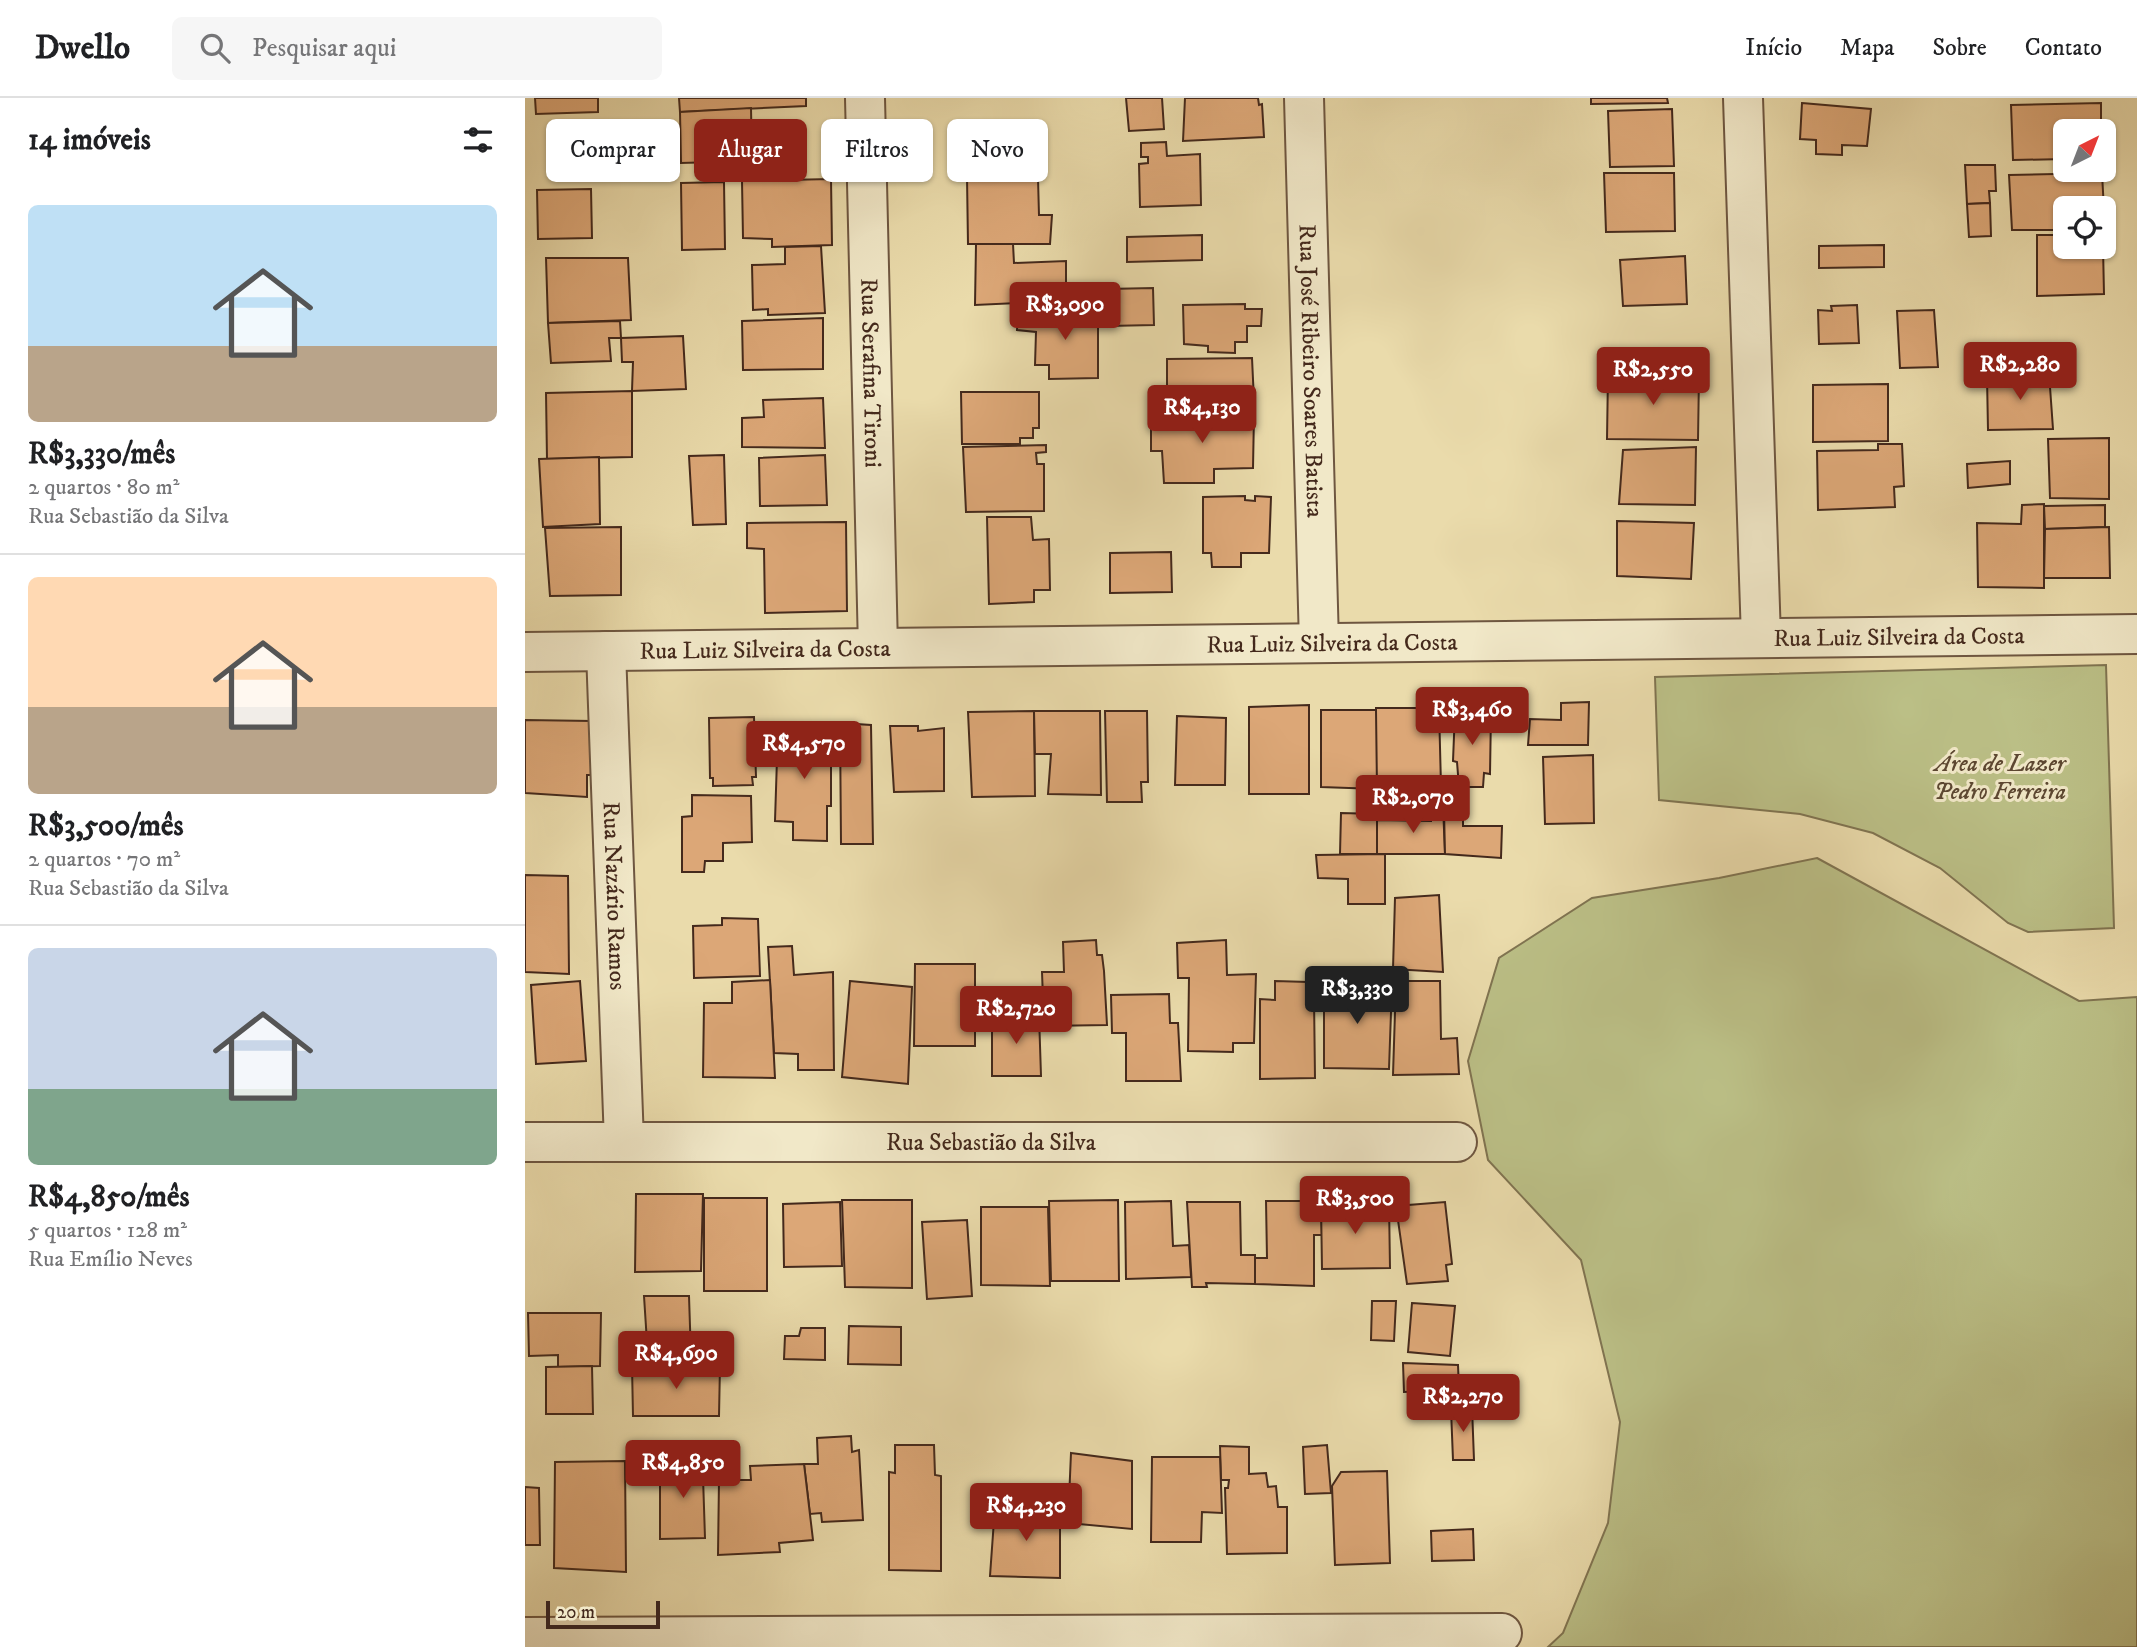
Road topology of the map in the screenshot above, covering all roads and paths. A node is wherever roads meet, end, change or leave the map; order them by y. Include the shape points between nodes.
1 (865, 98) edge
2 (1304, 98) edge
3 (1743, 98) edge
4 (2137, 634) edge
5 (1761, 638) junction
6 (1319, 643) junction
7 (878, 648) junction
8 (606, 651) junction
9 (525, 652) edge
10 (525, 1142) edge
11 (624, 1142) junction
12 (1457, 1142) dead end
13 (1502, 1633) dead end
14 (525, 1637) edge
15 (1247, 1640) edge
16 (977, 1641) edge
17 (628, 1642) edge

1 - 7 street, Rua Serafina Tironi
2 - 6 street, Rua José Ribeiro Soares Batista
3 - 5 street
4 - 5 street, Rua Luiz Silveira da Costa
5 - 6 street, Rua Luiz Silveira da Costa
6 - 7 street, Rua Luiz Silveira da Costa
7 - 8 street, Rua Luiz Silveira da Costa
8 - 9 street, Rua Luiz Silveira da Costa
8 - 11 street, Rua Nazário Ramos
10 - 11 street, Rua Sebastião da Silva
11 - 12 street, Rua Sebastião da Silva
13 - 15 street
14 - 17 street
15 - 16 street
16 - 17 street

